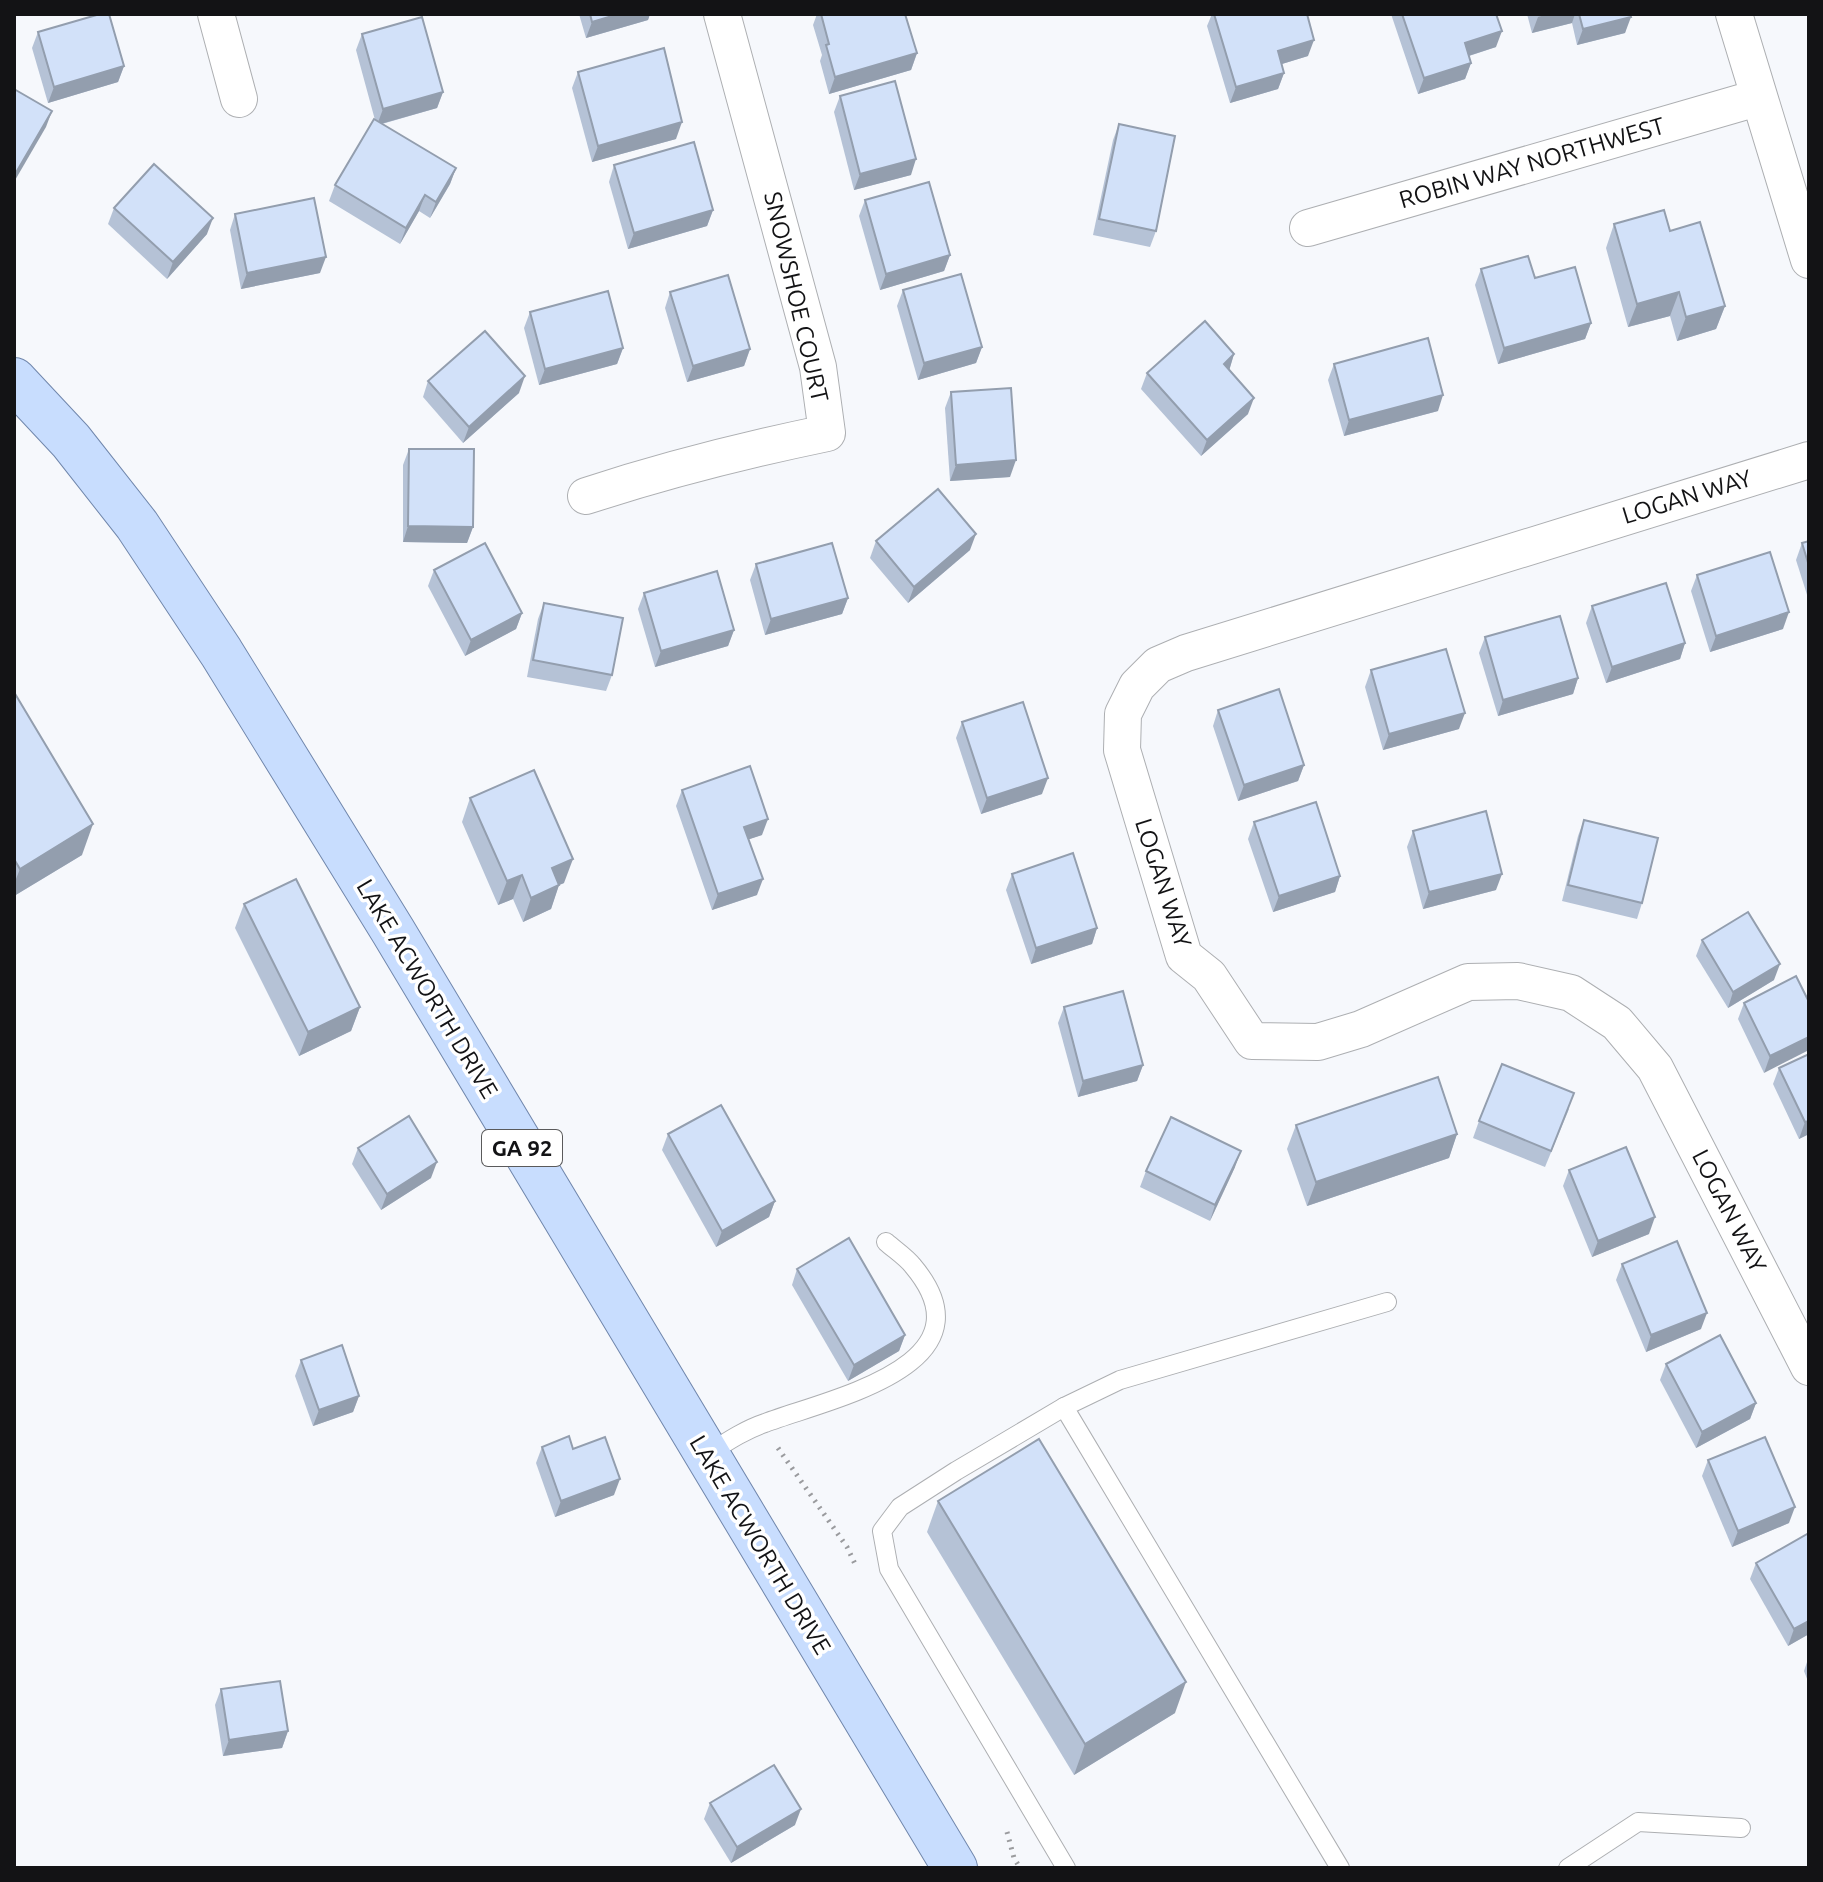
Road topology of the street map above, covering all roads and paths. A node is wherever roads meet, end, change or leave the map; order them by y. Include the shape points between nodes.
1 (216, 14) edge
2 (722, 14) edge
3 (1734, 14) edge
4 (1757, 98) junction
5 (239, 99) dead end
6 (1308, 228) dead end
7 (1809, 260) edge
8 (14, 380) edge
9 (1809, 460) edge
10 (586, 496) dead end
11 (886, 1242) dead end
12 (1387, 1302) dead end
13 (1809, 1367) edge
14 (1064, 1407) junction
15 (706, 1455) junction
16 (1741, 1828) dead end
17 (955, 1868) edge
18 (1066, 1868) edge
19 (1340, 1868) edge
20 (1568, 1868) edge

1 - 5 street
2 - 10 street, SNOWSHOE COURT via 818,367 827,433 662,471
3 - 4 street
4 - 6 street, ROBIN WAY NORTHWEST
4 - 7 street
8 - 15 main road, LAKE ACWORTH DRIVE / GA 92 via 71,441 137,525 221,652
9 - 13 street, LOGAN WAY via 1186,653 1158,665 1137,686 1123,714 1122,750 1184,956 1209,976 1252,1041 1318,1042 1468,982 1518,981 1571,993 1617,1023 1655,1068
11 - 15 lane via 913,1266 934,1299 936,1328 921,1352 901,1370 860,1392 763,1423
12 - 14 lane via 1120,1380
14 - 18 lane via 900,1507 882,1531 889,1569
14 - 19 lane
15 - 17 main road, LAKE ACWORTH DRIVE / GA 92
16 - 20 lane via 1638,1822

